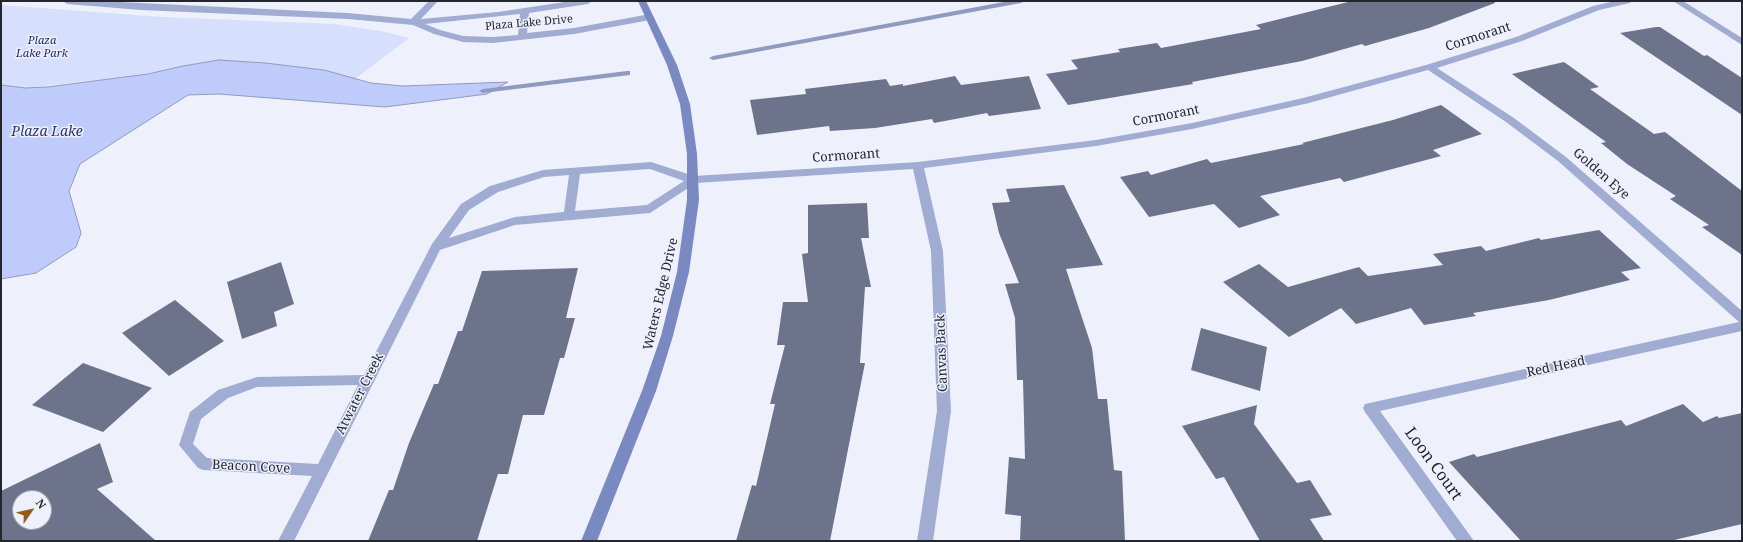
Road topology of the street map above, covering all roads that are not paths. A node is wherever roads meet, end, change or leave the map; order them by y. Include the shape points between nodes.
1 (67, 1) edge
2 (434, 1) edge
3 (588, 1) edge
4 (642, 1) edge
5 (1627, 1) edge
6 (1677, 1) edge
7 (142, 4) edge
8 (524, 11) junction
9 (650, 17) junction
10 (413, 22) junction
11 (522, 37) junction
12 (1742, 42) edge
13 (1429, 67) junction
14 (918, 165) junction
15 (575, 171) junction
16 (694, 180) junction
17 (569, 215) junction
18 (436, 248) junction
19 (1742, 318) edge
20 (1742, 326) edge
21 (367, 380) junction
22 (1370, 408) joint
23 (321, 470) junction
24 (286, 541) edge
25 (589, 541) edge
26 (926, 541) edge
27 (1466, 541) edge

1 - 7 street, Plaza Lake Drive
2 - 10 street
3 - 8 street, Plaza Lake Drive
4 - 9 street, Waters Edge Drive
5 - 13 street, Cormorant via 1596,8 1519,39
6 - 12 street
7 - 10 street, Plaza Lake Drive
8 - 10 street, Plaza Lake Drive
8 - 11 street
9 - 11 street, Plaza Lake Drive via 581,30
9 - 16 street, Waters Edge Drive via 672,64 685,104
10 - 11 street, Plaza Lake Drive via 463,39 494,40
13 - 14 street, Cormorant via 1305,101 1192,126 1096,144
13 - 19 street, Golden Eye via 1510,120 1562,159
14 - 16 street, Cormorant
14 - 26 street, Canvas Back via 937,251 944,411
15 - 16 street, Atwater Creek via 652,165
15 - 17 street
15 - 18 street, Atwater Creek via 543,174 494,188 465,207
16 - 17 street via 650,209
16 - 25 street, Waters Edge Drive via 687,249 667,336 646,397
17 - 18 street via 515,221
18 - 21 street, Atwater Creek
20 - 22 street, Red Head
21 - 23 street, Atwater Creek
21 - 23 street, Beacon Cove via 257,382 223,394 195,416 186,445 203,464
22 - 27 street, Loon Court
23 - 24 street, Atwater Creek

